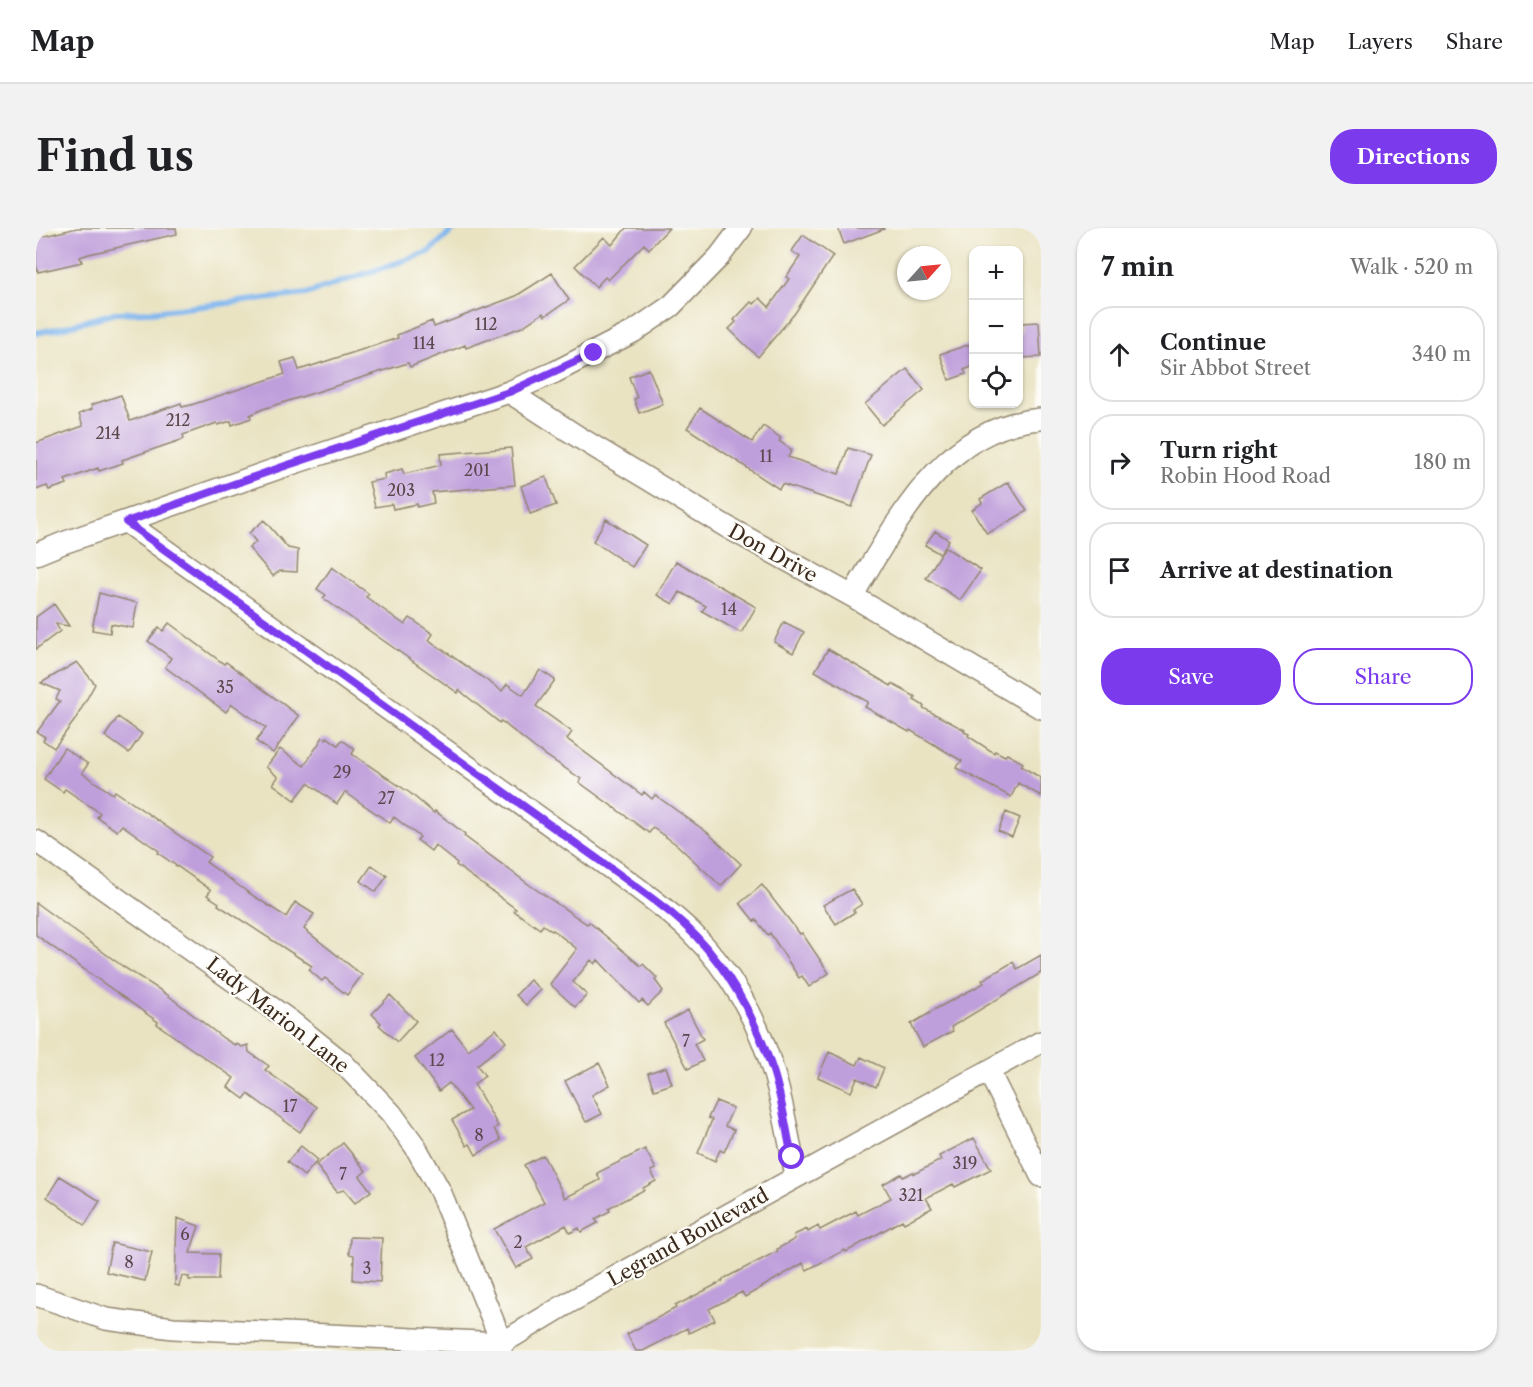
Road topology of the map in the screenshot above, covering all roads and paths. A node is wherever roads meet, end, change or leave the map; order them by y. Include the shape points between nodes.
1 (741, 228) edge
2 (509, 392) junction
3 (1041, 419) edge
4 (126, 522) junction
5 (36, 554) edge
6 (852, 596) junction
7 (1041, 708) edge
8 (36, 841) edge
9 (1041, 1042) edge
10 (989, 1072) junction
11 (796, 1176) junction
12 (1041, 1176) edge
13 (36, 1295) edge
14 (501, 1347) edge

1 - 2 street via 697,281 662,312 594,353
2 - 4 street
2 - 6 street, Don Drive via 727,527
3 - 6 street via 987,434 938,468 913,497
4 - 5 street
4 - 11 street via 620,875 694,935 735,987 756,1026 774,1073
6 - 7 street, Don Drive
8 - 14 street, Lady Marion Lane via 289,1020 343,1063 391,1113 440,1191
9 - 10 street, Legrand Boulevard
10 - 11 street, Legrand Boulevard
10 - 12 street
11 - 14 street, Legrand Boulevard via 570,1302
13 - 14 street via 106,1319 173,1328

